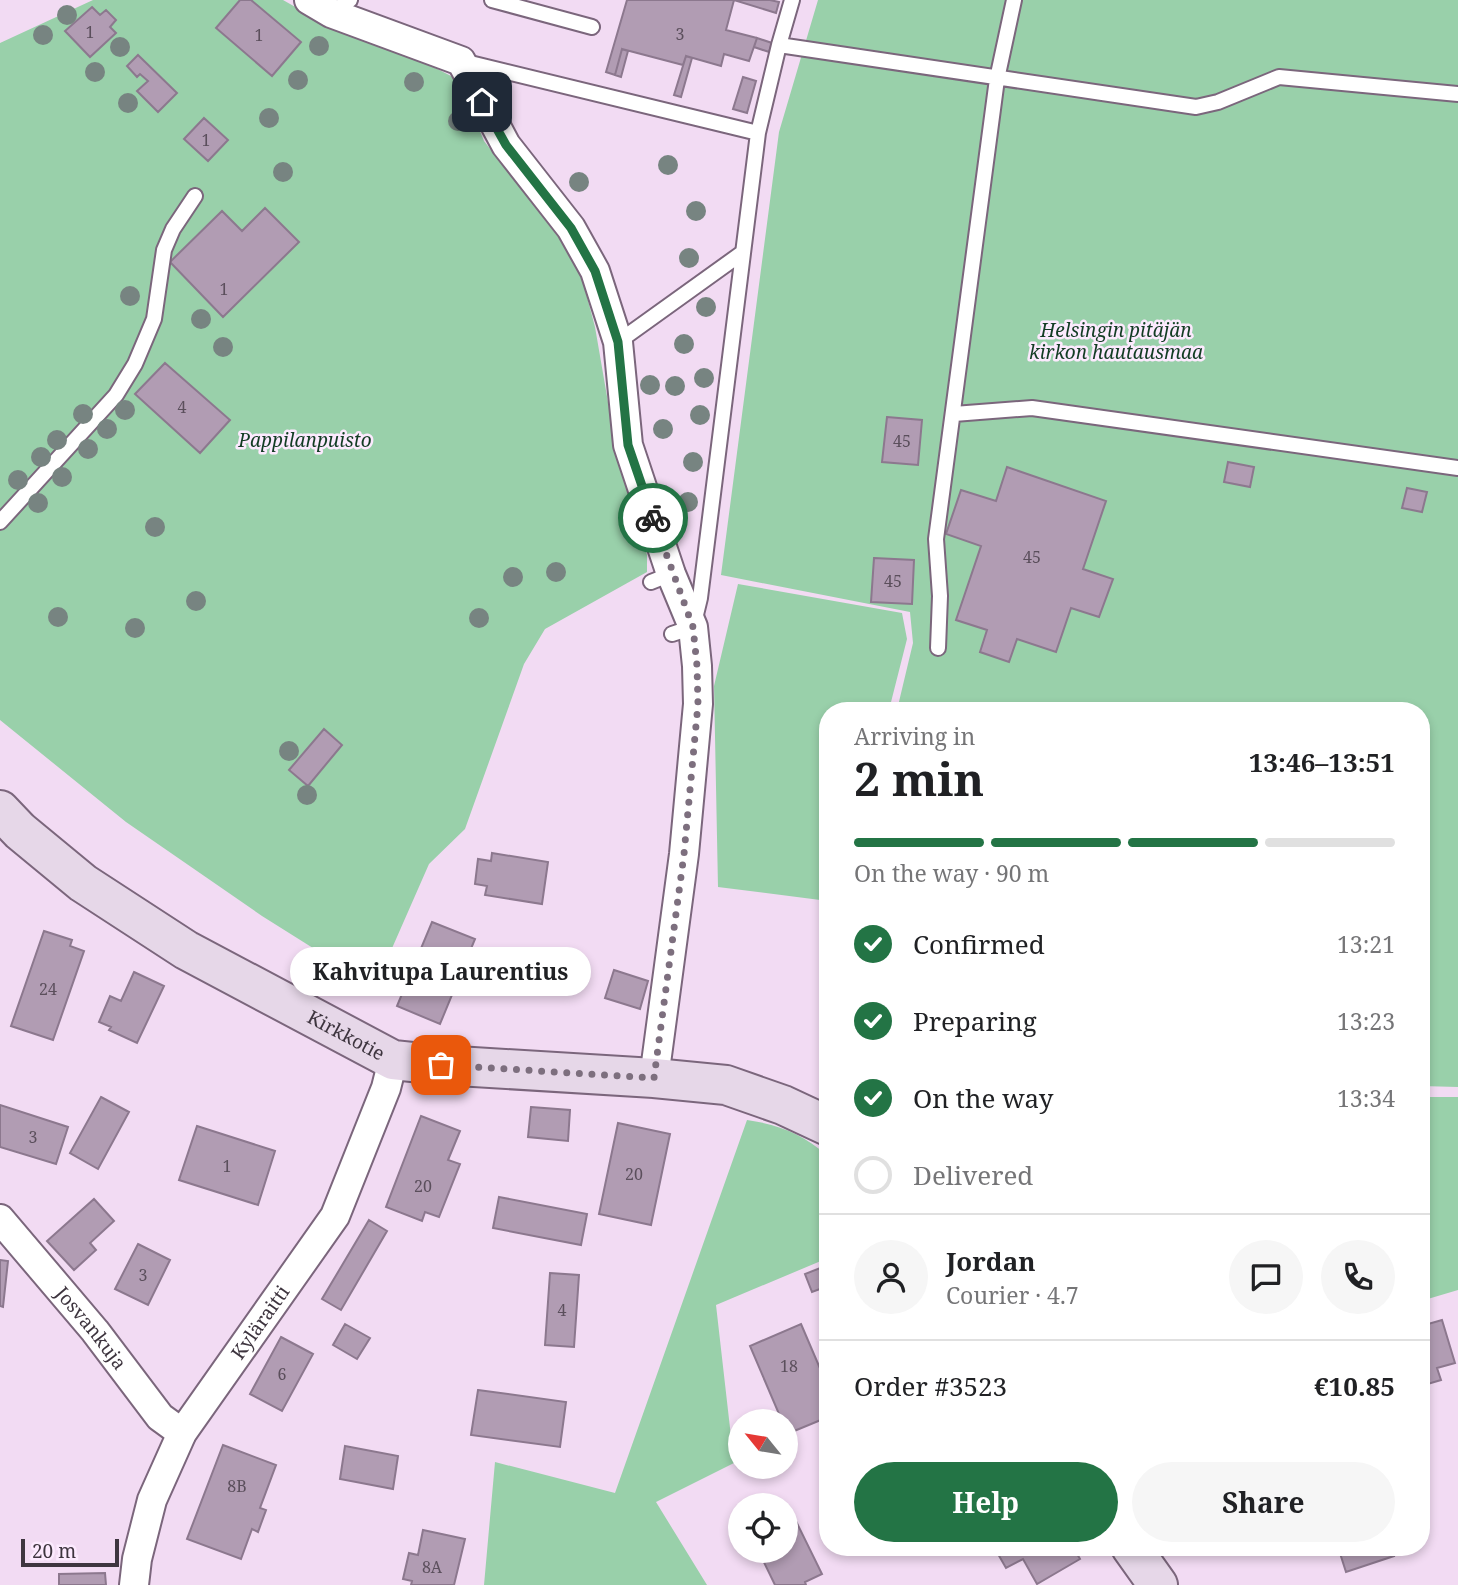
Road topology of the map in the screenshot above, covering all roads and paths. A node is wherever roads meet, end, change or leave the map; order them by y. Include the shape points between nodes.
1 (492, 0) edge
2 (792, 0) edge
3 (1014, 0) edge
4 (330, 4) edge
5 (592, 27) dead end
6 (779, 45) junction
7 (461, 61) junction
8 (997, 79) junction
9 (1458, 94) edge
10 (758, 133) junction
11 (195, 196) dead end
12 (742, 253) junction
13 (618, 342) junction
14 (954, 414) junction
15 (1458, 468) edge
16 (0, 522) edge
17 (682, 631) junction
18 (938, 648) dead end
19 (0, 810) edge
20 (393, 1060) junction
21 (654, 1078) junction
22 (819, 1122) edge
23 (0, 1219) edge
24 (182, 1433) junction
25 (1137, 1556) edge
26 (134, 1585) edge
27 (1157, 1585) edge

1 - 5 lane
2 - 6 lane
3 - 8 lane
4 - 7 street
6 - 8 lane
6 - 10 lane
7 - 10 lane
7 - 13 street via 506,145 571,228 595,271
8 - 9 lane via 1196,107 1279,77
8 - 14 lane
10 - 12 lane
11 - 16 lane via 164,250 153,319 135,364 116,395
12 - 13 lane
12 - 17 lane via 700,598
13 - 17 street via 628,445 661,578
14 - 15 lane via 1032,408
14 - 18 lane via 936,539
17 - 21 street via 697,666 689,703
19 - 20 street, Kirkkotie via 82,883 186,950
20 - 21 street, Kirkkotie
20 - 24 street, Kyläraitti via 335,1216
21 - 22 street, Kirkkotie via 726,1085
23 - 24 street, Josvankuja via 160,1417
24 - 26 street, Kyläraitti via 152,1500
25 - 27 street

